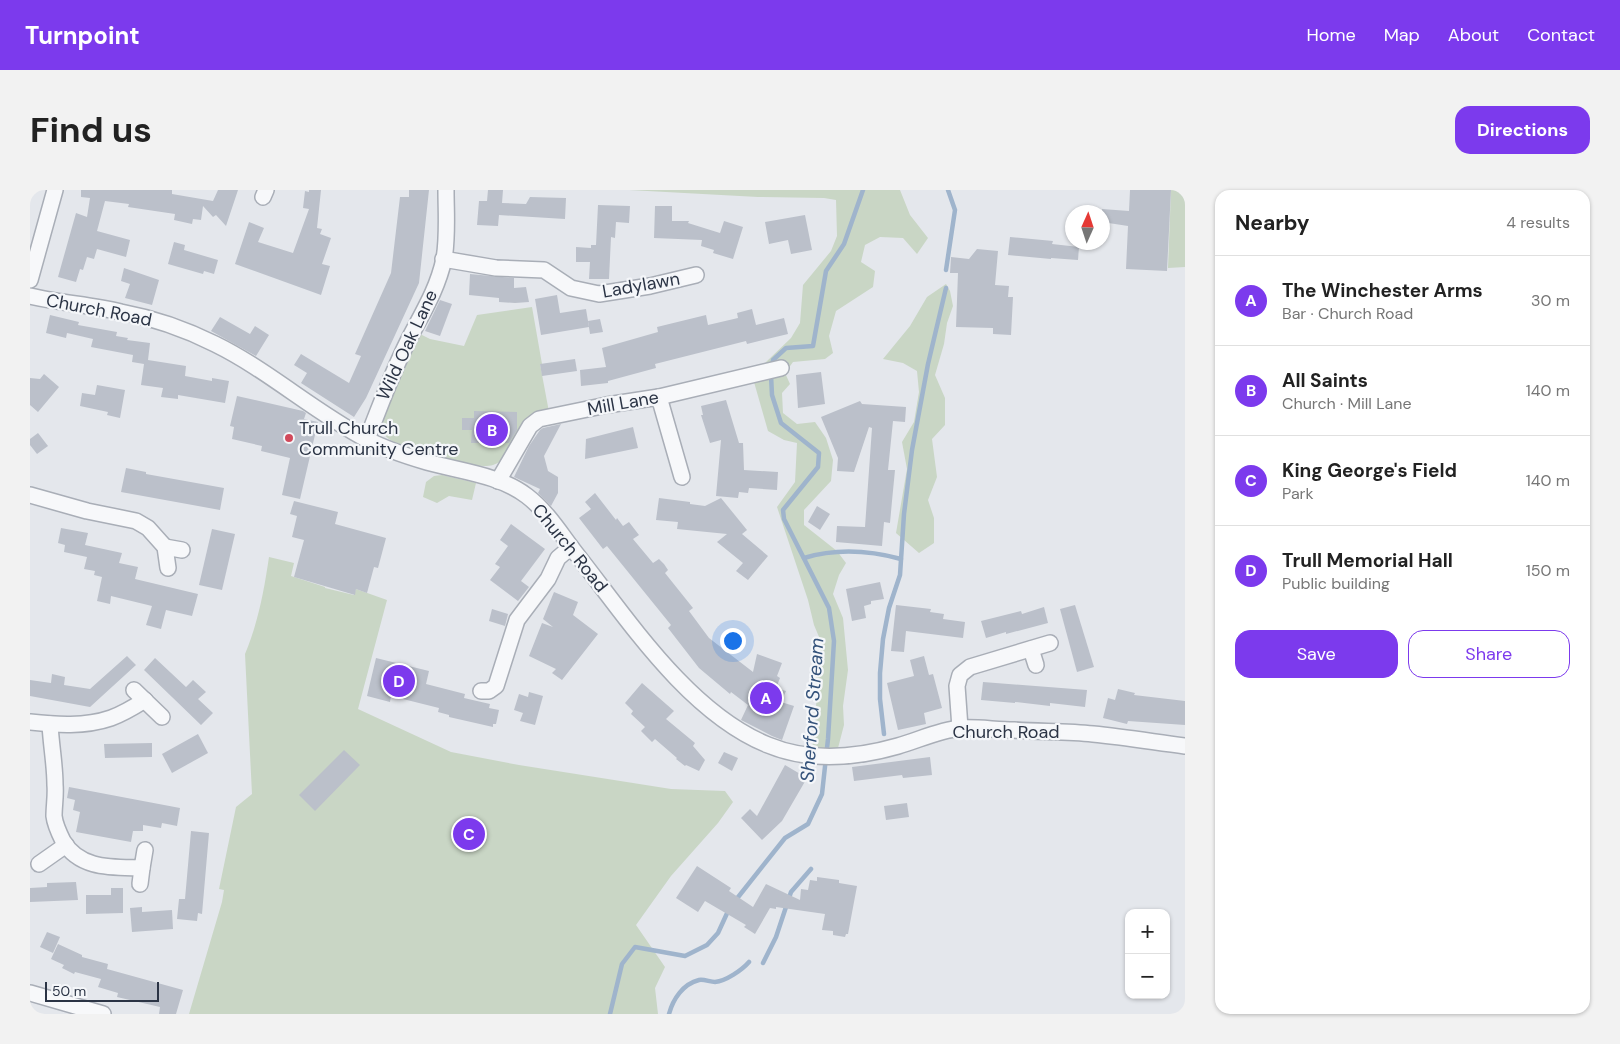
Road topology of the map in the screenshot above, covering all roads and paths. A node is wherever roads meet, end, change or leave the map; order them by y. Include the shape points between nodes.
1 (55, 190) edge
2 (446, 190) edge
3 (444, 260) junction
4 (696, 275) dead end
5 (30, 280) edge
6 (30, 296) edge
7 (781, 368) dead end
8 (659, 397) junction
9 (367, 439) junction
10 (682, 476) dead end
11 (498, 481) junction
12 (30, 495) edge
13 (165, 547) junction
14 (571, 547) junction
15 (182, 550) dead end
16 (168, 568) dead end
17 (1050, 643) dead end
18 (1031, 649) junction
19 (1036, 664) dead end
20 (481, 691) dead end
21 (162, 717) dead end
22 (30, 722) edge
23 (50, 724) junction
24 (960, 728) junction
25 (1185, 746) edge
26 (66, 845) junction
27 (145, 850) dead end
28 (39, 864) dead end
29 (142, 868) junction
30 (140, 884) dead end
31 (30, 993) edge
32 (102, 1014) edge

1 - 5 street
2 - 3 street, Wild Oak Lane
3 - 4 street, Ladylawn via 496,268 544,270 571,288 599,294
3 - 9 street, Wild Oak Lane via 432,299 386,388
6 - 9 street, Church Road via 118,311 186,331 249,363
7 - 8 street, Mill Lane
8 - 10 street
8 - 11 street, Mill Lane via 606,404 539,419 530,426
9 - 11 street, Church Road via 424,461
11 - 14 street, Church Road via 525,494
12 - 13 street via 136,520
13 - 15 street
13 - 16 street
14 - 20 street via 558,558 548,579 517,620 496,686 489,691
14 - 24 street, Church Road via 656,655 717,716 749,737 772,747 814,756 835,756 897,746
17 - 18 street
18 - 19 street
18 - 24 street via 970,667 960,675 957,686
21 - 23 street via 140,695 111,718 88,723
22 - 23 street
23 - 26 street via 56,787 54,816
24 - 25 street, Church Road via 1091,734
26 - 28 street
26 - 29 street via 74,855 98,866
27 - 29 street
29 - 30 street
31 - 32 street

